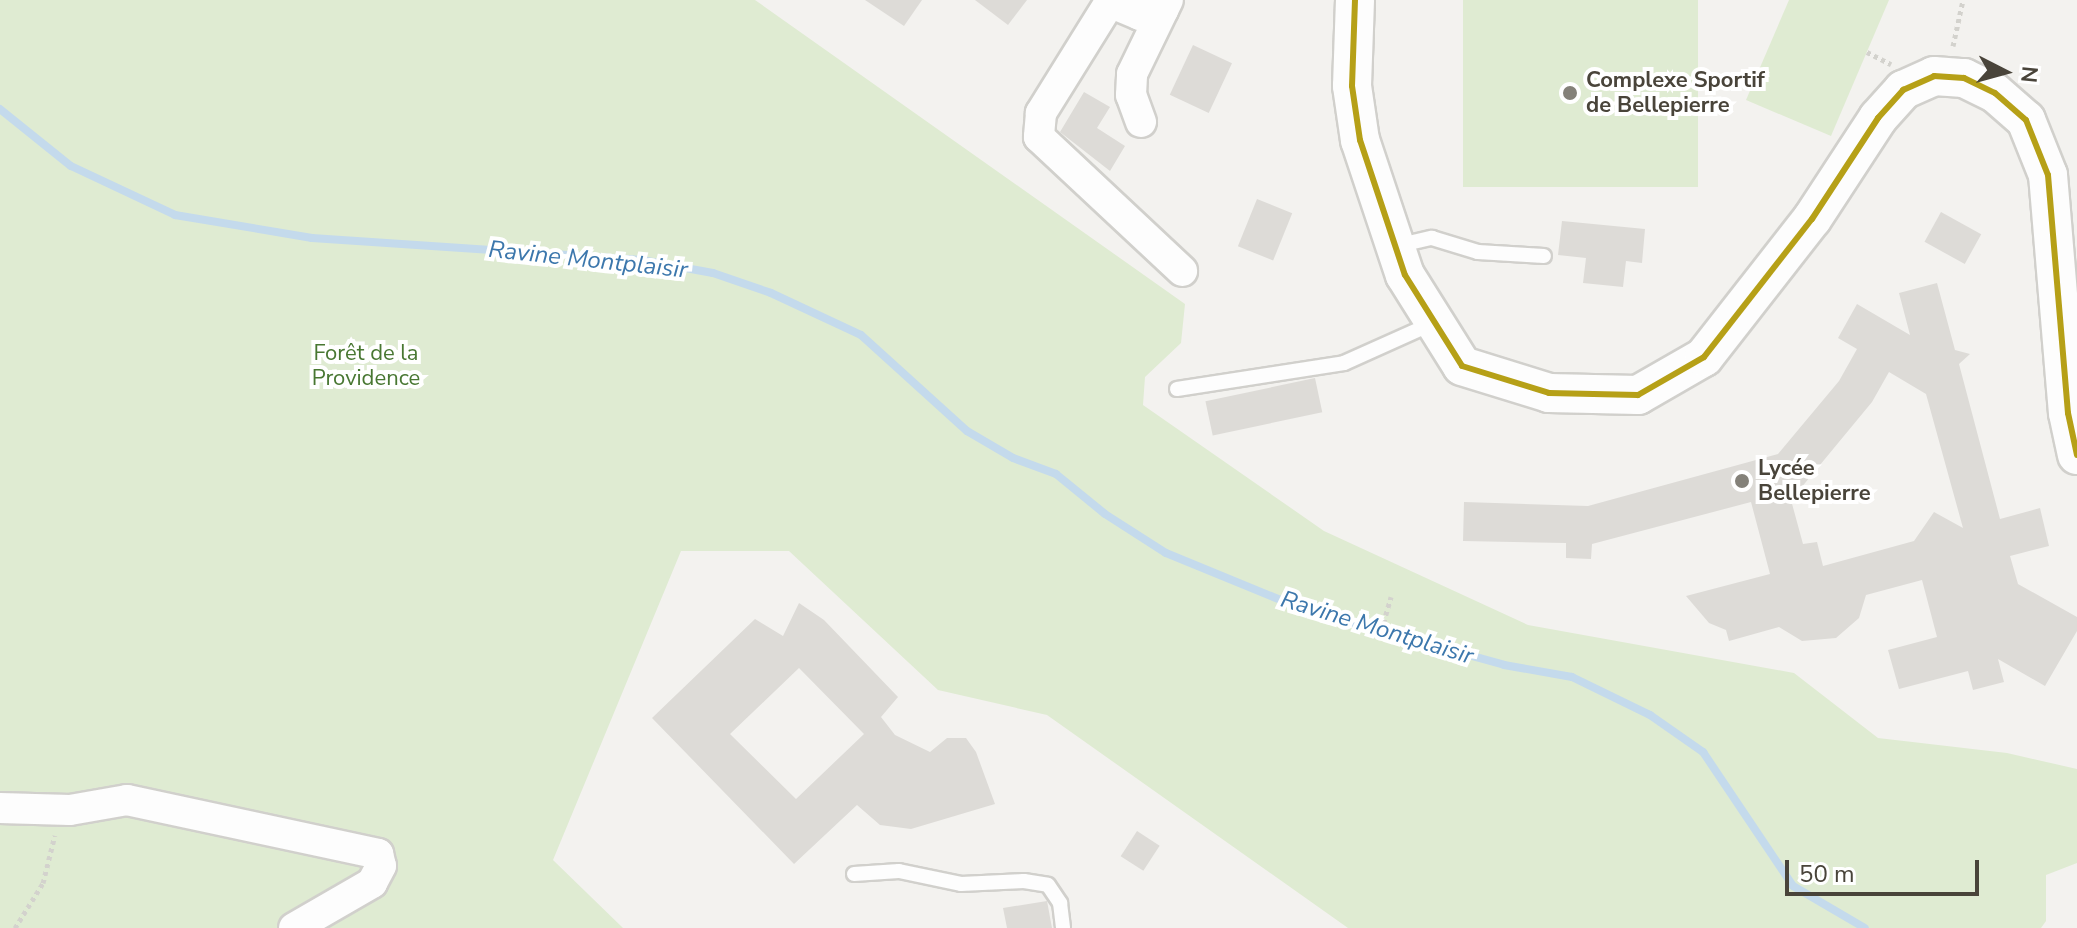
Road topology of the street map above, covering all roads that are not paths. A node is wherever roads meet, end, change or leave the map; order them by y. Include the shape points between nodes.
1 (1355, 0) edge
2 (1166, 5) edge
3 (1141, 122) dead end
4 (1395, 246) junction
5 (1544, 256) dead end
6 (1182, 271) dead end
7 (1431, 324) junction
8 (1177, 389) dead end
9 (2077, 455) edge
10 (0, 808) edge
11 (854, 874) dead end
12 (294, 928) edge
13 (1063, 928) edge

1 - 4 street via 1352,86 1360,140
2 - 3 street via 1132,74 1131,95
2 - 6 street via 1140,15 1110,2 1041,113 1039,137
4 - 5 lane via 1432,238 1478,252
4 - 7 street
7 - 8 lane via 1344,363
7 - 9 street via 1462,366 1549,393 1638,395 1704,357 1812,219 1878,118 1903,90 1934,76 1964,78 1995,93 2026,120 2048,175 2068,413
10 - 12 street via 70,810 127,800 378,854 381,866 372,883
11 - 13 lane via 899,871 961,884 1048,885 1060,903

